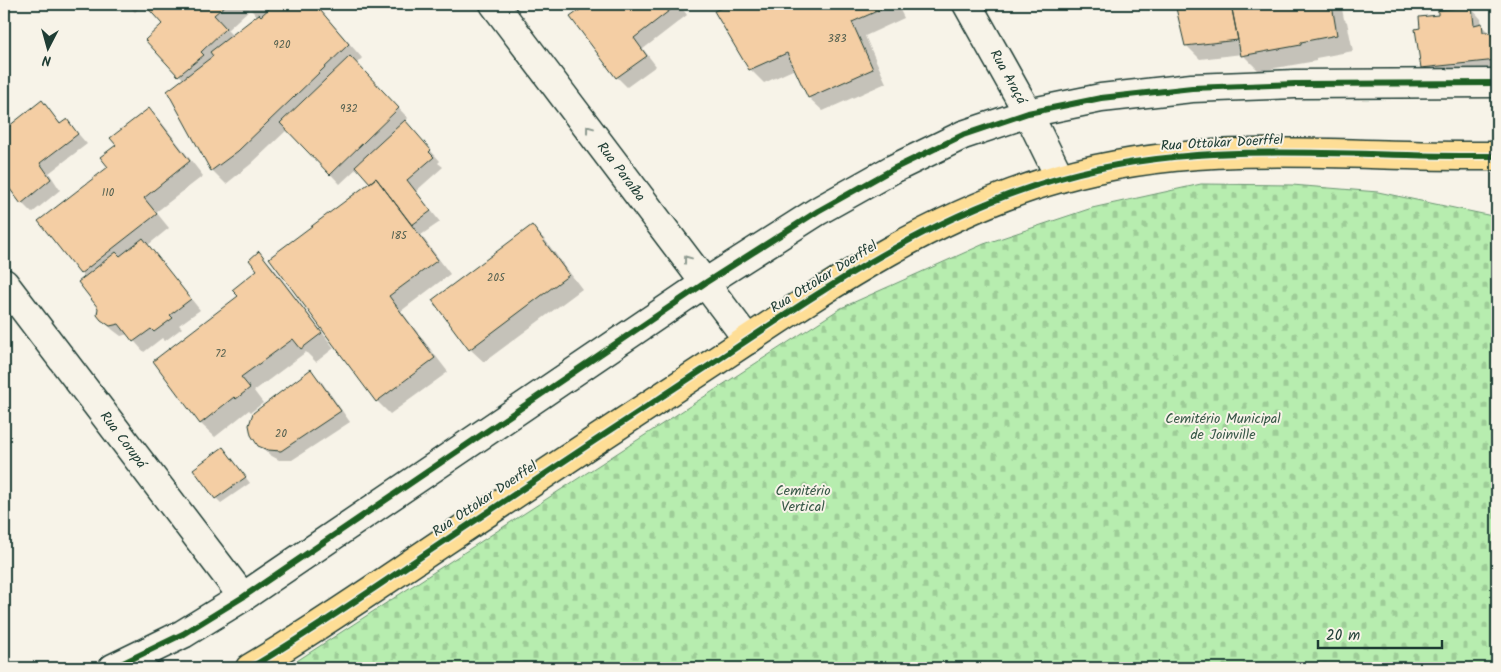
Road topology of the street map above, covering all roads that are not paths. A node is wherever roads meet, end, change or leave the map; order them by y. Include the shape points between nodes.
1 (494, 4) edge
2 (967, 4) edge
3 (1497, 84) edge
4 (1028, 113) junction
5 (1497, 156) edge
6 (1060, 178) junction
7 (4, 283) edge
8 (705, 283) junction
9 (748, 340) junction
10 (243, 598) junction
11 (113, 668) edge
12 (250, 668) edge

8 -> 1 street, Rua Paraíba
2 - 4 street, Rua Araçá
3 - 4 street via 1296,84 1192,88 1101,98
4 - 6 street, Rua Araçá
4 - 8 street via 964,135 893,169 818,211
5 - 6 main road, Rua Ottokar Doerffel via 1216,153 1157,158
6 - 9 main road, Rua Ottokar Doerffel via 997,199 916,236
7 - 10 street, Rua Corupá
8 - 9 street, Rua Paraíba
8 - 10 street
9 - 12 main road, Rua Ottokar Doerffel
10 - 11 street via 183,634

